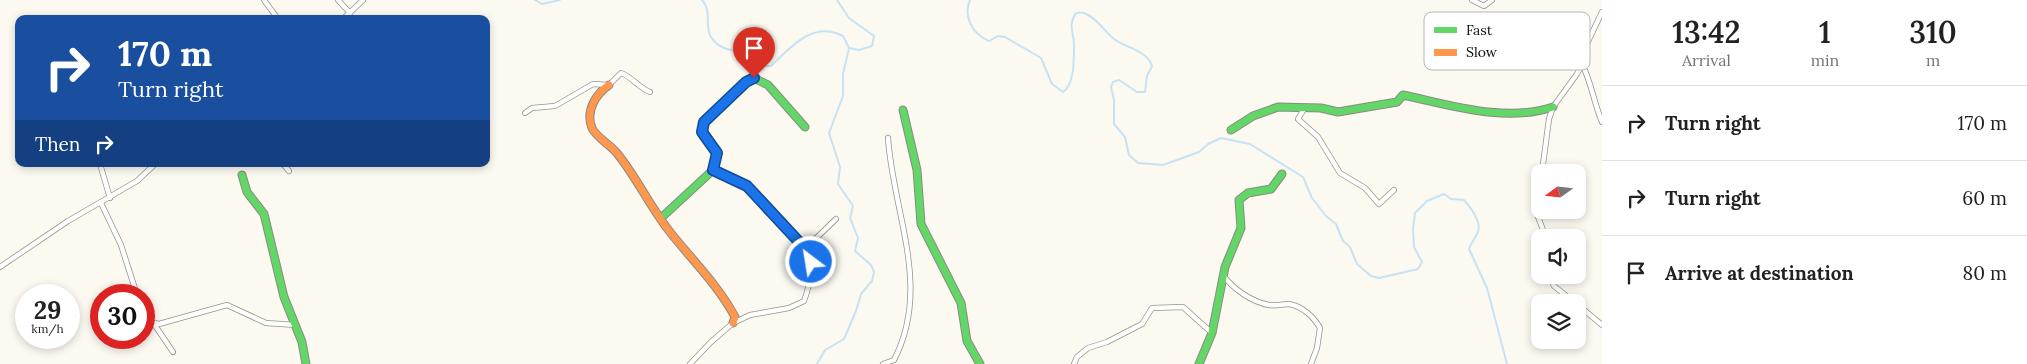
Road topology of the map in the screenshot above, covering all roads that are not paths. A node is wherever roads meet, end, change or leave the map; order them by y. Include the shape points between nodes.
1 (264, 0) edge
2 (338, 0) edge
3 (363, 0) edge
4 (1472, 0) edge
5 (1492, 0) edge
6 (1602, 12) edge
7 (350, 13) junction
8 (275, 15) edge
9 (348, 15) edge
10 (1590, 37) edge
11 (1580, 70) edge
12 (1585, 70) edge
13 (609, 85) junction
14 (650, 92) dead end
15 (1553, 107) junction
16 (1304, 109) junction
17 (903, 110) dead end
18 (525, 113) dead end
19 (1602, 122) edge
20 (805, 127) dead end
21 (1231, 130) dead end
22 (888, 138) dead end
23 (1543, 164) edge
24 (101, 167) edge
25 (152, 167) edge
26 (286, 167) edge
27 (713, 170) junction
28 (289, 171) dead end
29 (1282, 174) dead end
30 (242, 175) dead end
31 (1394, 190) dead end
32 (110, 198) junction
33 (101, 203) junction
34 (662, 218) junction
35 (836, 219) dead end
36 (808, 246) junction
37 (0, 268) edge
38 (1223, 275) junction
39 (134, 284) edge
40 (1553, 284) edge
41 (1564, 294) edge
42 (1586, 312) edge
43 (733, 323) junction
44 (155, 324) edge
45 (155, 325) edge
46 (296, 325) junction
47 (1602, 325) edge
48 (1212, 333) junction
49 (174, 352) dead end
50 (306, 364) edge
51 (690, 364) edge
52 (883, 364) edge
53 (980, 364) edge
54 (1074, 364) edge
55 (1199, 364) edge
56 (1311, 364) edge

1 - 8 street
2 - 7 street
3 - 7 street
4 - 5 street via 1484,6
6 - 10 street
7 - 9 street
11 - 15 street
12 - 19 street
13 - 14 street via 621,73
13 - 18 street via 593,84 560,104 532,108
13 - 34 street via 592,101 592,129 616,152
15 - 16 street via 1541,111 1488,114 1402,95 1397,102 1351,111
15 - 23 street
16 - 21 street via 1278,107 1253,116
16 - 31 street via 1298,119 1318,137 1340,173 1364,188 1379,204
17 - 53 street via 917,170 922,224 961,304 968,340
20 - 27 street via 768,85 750,79 704,122 702,128 717,153
22 - 52 street via 889,162 910,259 911,294 903,343 894,360
24 - 32 street
25 - 32 street
26 - 28 street
27 - 34 street
27 - 36 street via 747,186 801,244
29 - 38 street via 1271,190 1248,193 1239,200 1241,228
30 - 46 street via 247,192 264,214 284,297
32 - 33 street
33 - 37 street via 68,221
33 - 39 street via 121,244
34 - 43 street via 727,302 735,317
35 - 36 street
36 - 43 street via 811,262 804,301 789,308 750,315
38 - 48 street
38 - 56 street via 1243,294 1268,304 1290,304 1313,318 1320,328
40 - 41 street
42 - 47 street
43 - 51 street
44 - 46 street via 227,305 266,323
45 - 49 street
46 - 50 street
48 - 54 street via 1183,307 1152,308 1142,324 1088,348 1078,355
48 - 55 street

